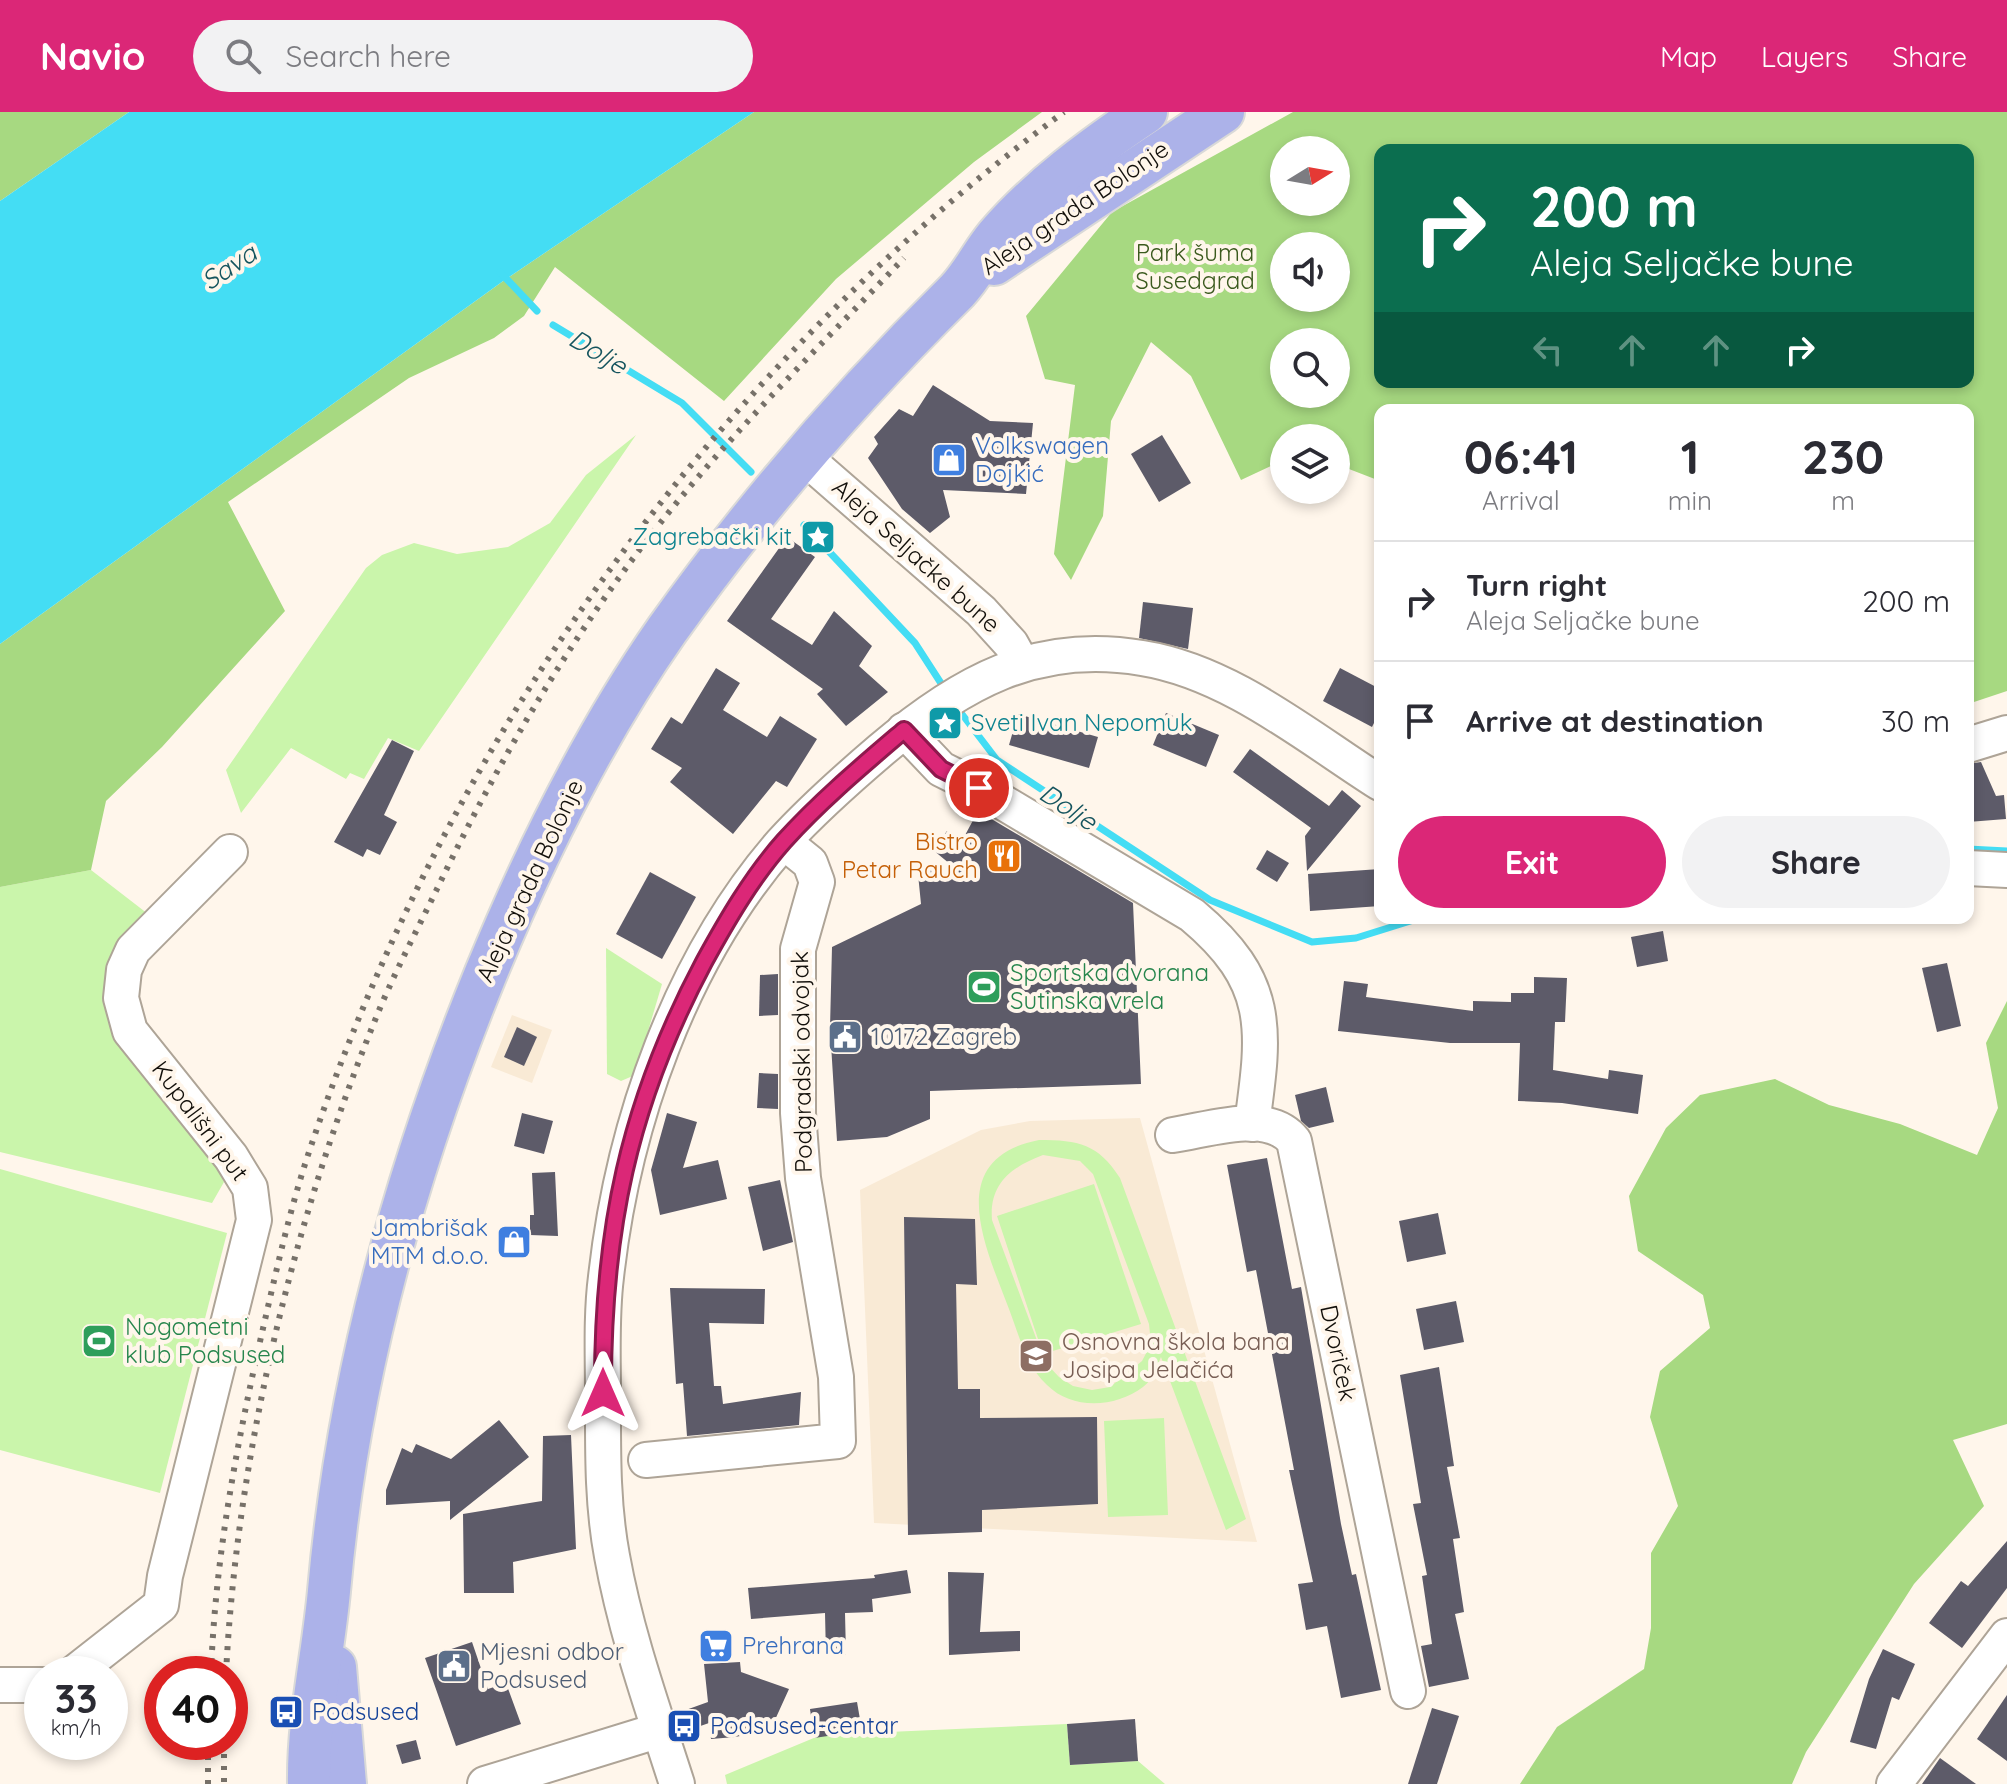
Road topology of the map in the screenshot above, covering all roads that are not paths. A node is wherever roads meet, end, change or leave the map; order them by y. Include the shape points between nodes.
1 (1146, 112) edge
2 (1223, 112) edge
3 (968, 279) junction
4 (803, 456) junction
5 (1021, 662) junction
6 (904, 730) junction
7 (2007, 733) edge
8 (1974, 743) edge
9 (1374, 779) edge
10 (784, 842) junction
11 (230, 852) dead end
12 (1974, 868) edge
13 (2007, 870) edge
14 (1252, 1124) junction
15 (1173, 1135) dead end
16 (646, 1460) dead end
17 (328, 1598) junction
18 (2007, 1636) edge
19 (96, 1656) edge
20 (0, 1685) edge
21 (24, 1685) edge
22 (1408, 1691) dead end
23 (660, 1730) junction
24 (309, 1784) edge
25 (345, 1784) edge
26 (485, 1784) edge
27 (677, 1784) edge
28 (1894, 1784) edge

1 - 3 main road, Aleja grada Bolonje via 1032,203 997,237
2 - 3 main road, Aleja grada Bolonje
3 - 4 main road, Aleja grada Bolonje via 876,371
4 - 5 street, Aleja Seljačke bune via 981,611
4 - 17 main road, Aleja grada Bolonje via 665,634 598,741 516,901 444,1074 397,1219 352,1412
5 - 6 street, Aleja Seljačke bune via 984,678
5 - 9 street, Aleja Seljačke bune via 1068,654 1138,657 1204,674
6 - 10 street, Aleja Seljačke bune
6 - 14 street via 941,769 1192,915 1217,936 1242,968 1258,1007 1263,1047
7 - 8 street
10 - 16 street, Podgradski odvojak via 810,863 817,882 798,949 798,1113 803,1178 836,1377 838,1441
10 - 23 street, Aleja Seljačke bune via 715,941 652,1074 625,1157 605,1280 604,1475 611,1552 625,1618
11 - 19 street, Kupališni put via 133,950 124,970 121,998 130,1031 231,1157 250,1188 254,1220 161,1605
12 - 13 street
14 - 15 street, Dvoriček
14 - 22 street, Dvoriček via 1285,1129 1294,1141
17 - 24 main road, Aleja grada Bolonje via 315,1679
17 - 25 main road, Aleja grada Bolonje
18 - 28 street
20 - 21 street
23 - 26 street
23 - 27 street, Aleja Seljačke bune

